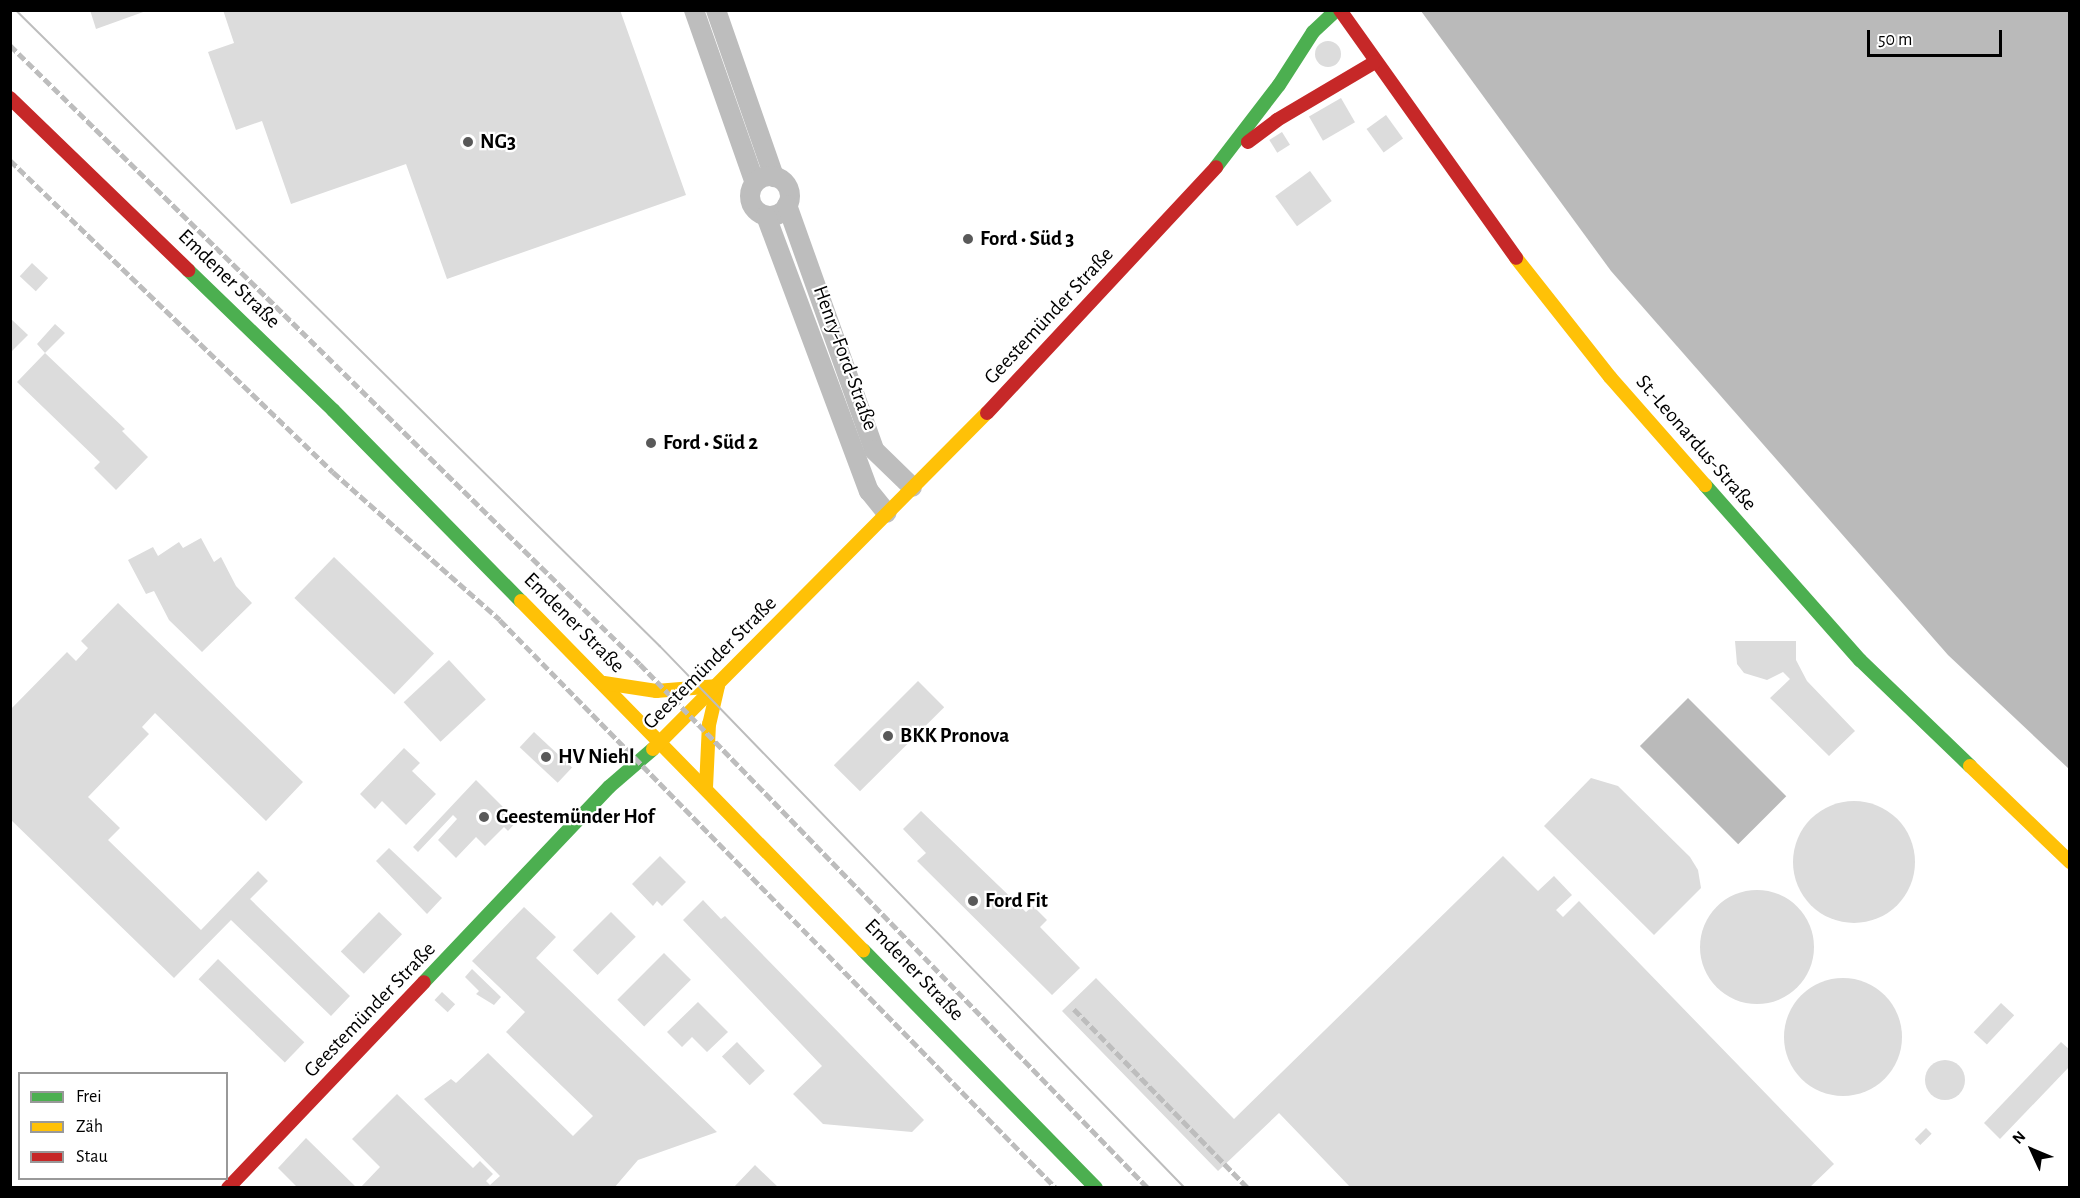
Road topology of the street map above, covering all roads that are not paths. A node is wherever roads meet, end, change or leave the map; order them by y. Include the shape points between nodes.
1 (694, 10) edge
2 (716, 10) edge
3 (1338, 10) edge
4 (1375, 62) junction
5 (10, 98) edge
6 (1219, 164) junction
7 (774, 177) junction
8 (755, 183) junction
9 (788, 205) junction
10 (766, 216) junction
11 (912, 486) junction
12 (887, 513) junction
13 (604, 683) junction
14 (718, 686) junction
15 (663, 743) junction
16 (706, 787) junction
17 (2070, 862) edge
18 (228, 1188) edge
19 (1096, 1188) edge

1 - 8 street, Henry-Ford-Straße
2 - 7 street, Henry-Ford-Straße
3 - 4 street, St.-Leonardus-Straße
3 - 6 street, Geestemünder Straße via 1313,32 1280,85
4 - 6 street, Geestemünder Straße via 1277,120
4 - 17 street, St.-Leonardus-Straße via 1485,219 1610,377 1860,660
5 - 13 street, Emdener Straße via 333,410
6 - 11 street, Geestemünder Straße via 1053,346
7 - 8 street
7 - 9 street, Henry-Ford-Straße via 788,188
8 - 10 street, Henry-Ford-Straße via 751,202
9 - 10 street via 778,214
9 - 11 street, Henry-Ford-Straße via 874,450
10 - 12 street, Henry-Ford-Straße via 869,491
11 - 12 street, Geestemünder Straße
12 - 14 street, Geestemünder Straße
13 - 14 street via 656,691
13 - 15 street, Emdener Straße
14 - 15 street, Geestemünder Straße
14 - 16 street via 709,724
15 - 16 street, Emdener Straße
15 - 18 street, Geestemünder Straße via 638,759 603,793
16 - 19 street, Emdener Straße

